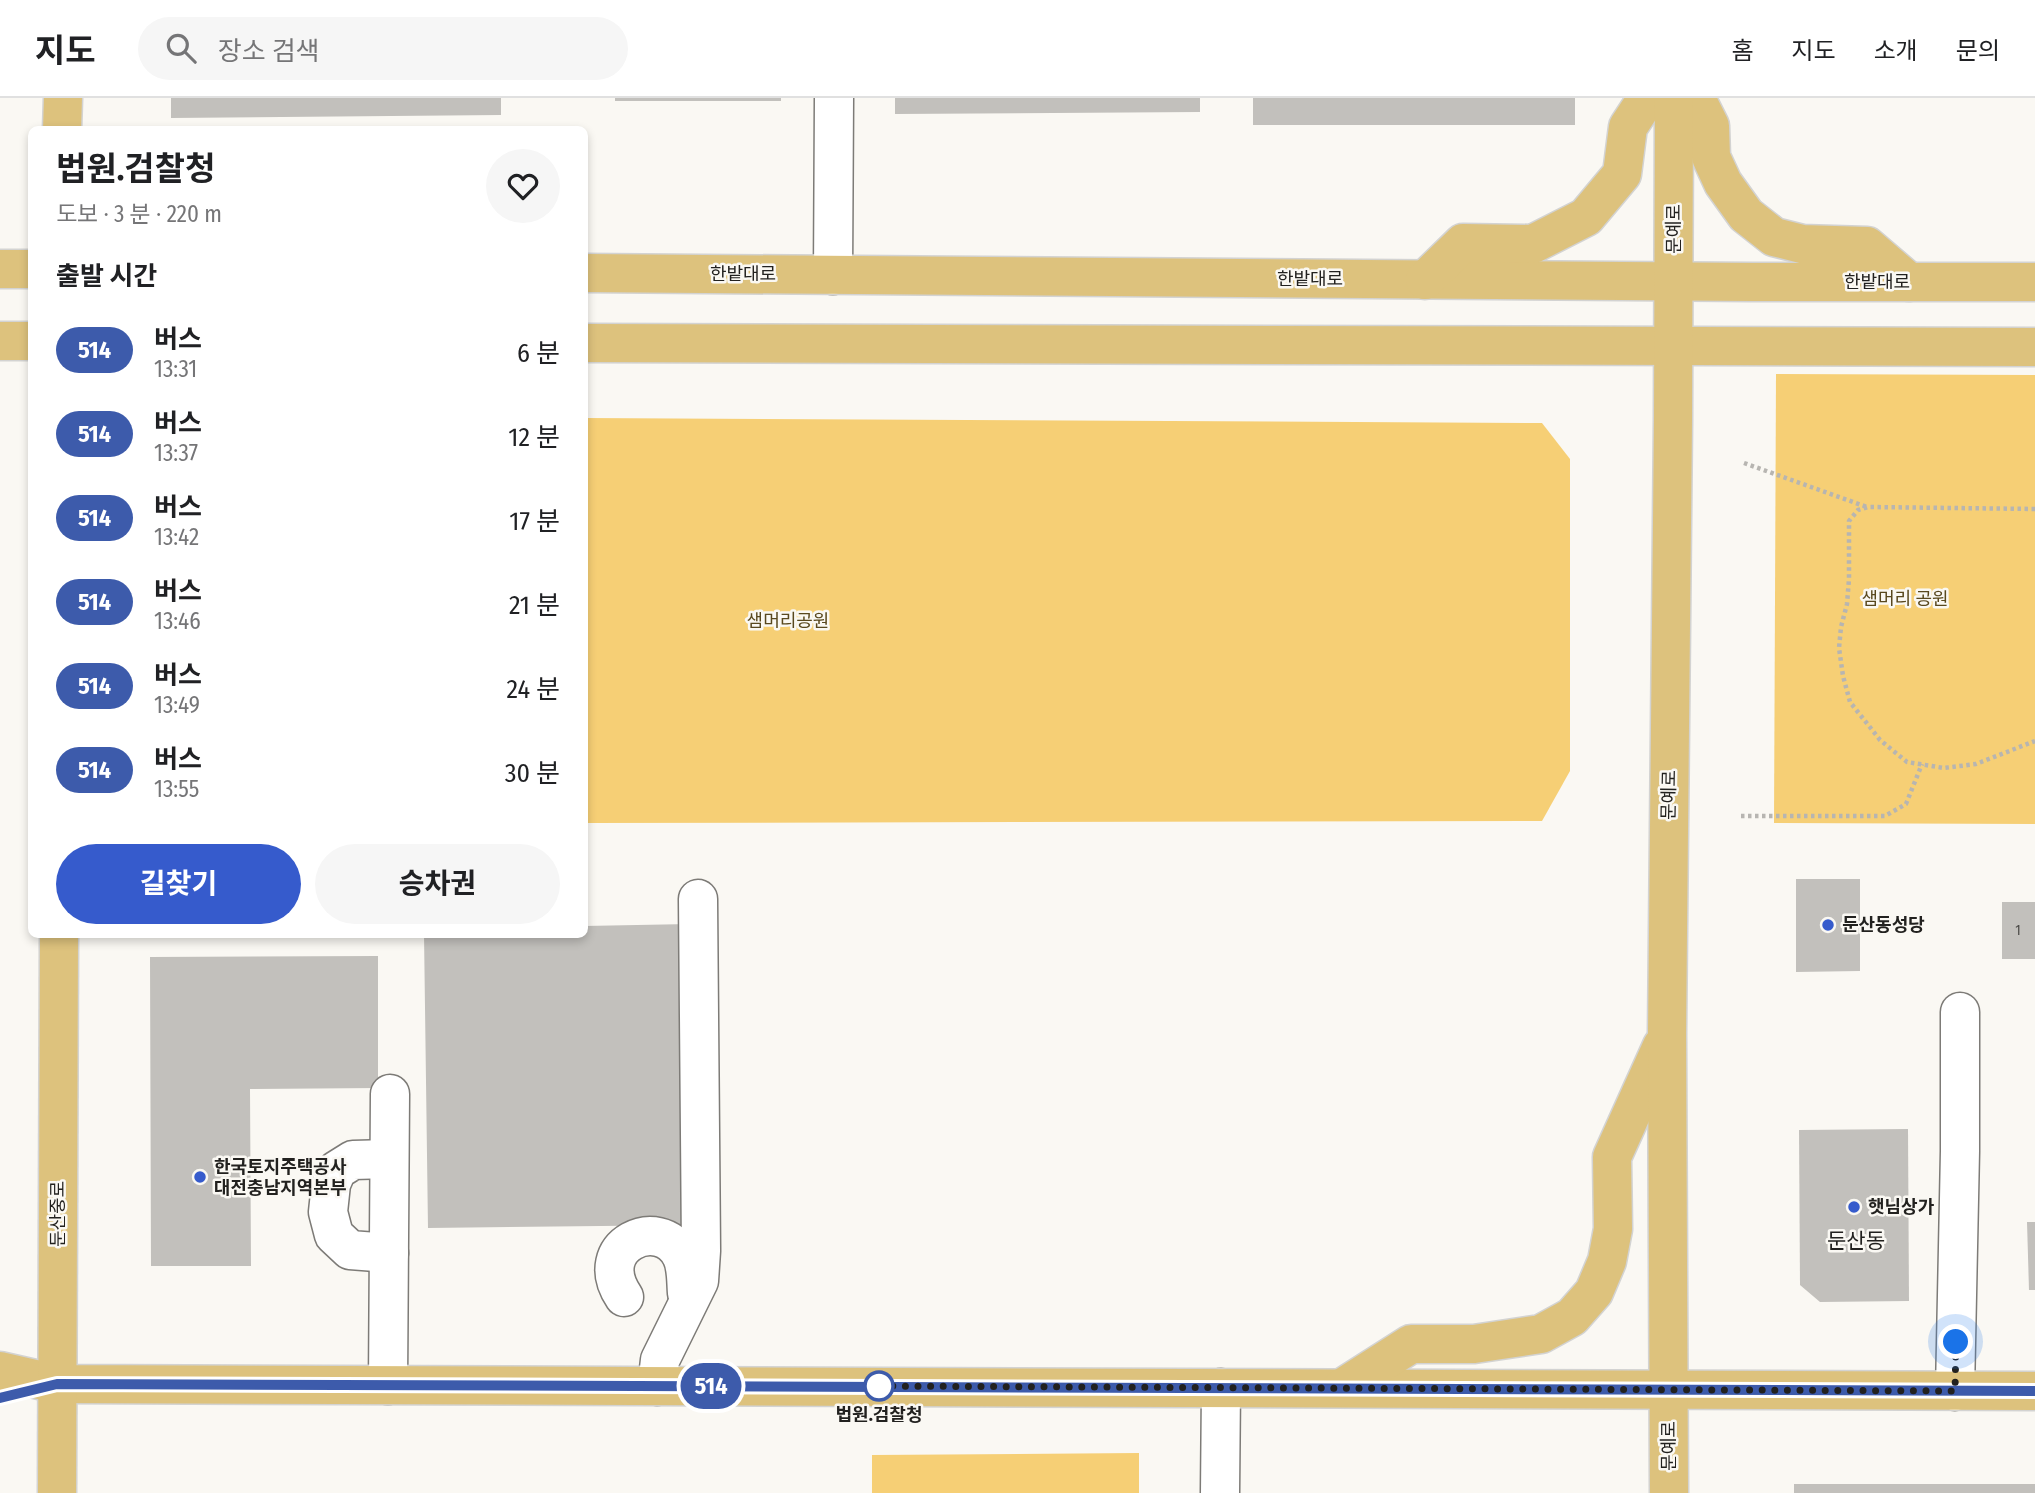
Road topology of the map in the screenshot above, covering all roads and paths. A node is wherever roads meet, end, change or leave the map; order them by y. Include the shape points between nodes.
1 (63, 98) edge
2 (834, 98) edge
3 (1647, 98) edge
4 (1674, 98) edge
5 (1696, 98) edge
6 (62, 126) edge
7 (0, 268) edge
8 (28, 269) edge
9 (588, 273) edge
10 (833, 275) junction
11 (1425, 280) junction
12 (1673, 282) junction
13 (1909, 282) junction
14 (2035, 282) edge
15 (0, 341) edge
16 (28, 341) edge
17 (588, 343) edge
18 (1673, 347) junction
19 (2035, 347) edge
20 (1744, 463) dead end
21 (1868, 507) junction
22 (2035, 509) edge
23 (2035, 741) edge
24 (1922, 764) junction
25 (1741, 816) dead end
26 (698, 899) dead end
27 (59, 938) edge
28 (1960, 1013) dead end
29 (1667, 1034) junction
30 (390, 1094) dead end
31 (389, 1159) junction
32 (389, 1253) junction
33 (624, 1297) dead end
34 (688, 1303) junction
35 (0, 1371) edge
36 (57, 1384) junction
37 (388, 1385) junction
38 (657, 1386) junction
39 (1221, 1388) junction
40 (1342, 1388) junction
41 (1669, 1389) junction
42 (1955, 1391) junction
43 (2035, 1391) edge
44 (0, 1398) edge
45 (57, 1493) edge
46 (1220, 1493) edge
47 (1669, 1493) edge

1 - 6 main road
2 - 10 street
3 - 11 main road via 1628,127 1622,174 1586,217 1533,244 1463,243
4 - 12 main road, 문예로
5 - 13 main road via 1710,126 1711,157 1746,215 1774,237 1802,244 1867,246
7 - 8 main road
9 - 10 main road, 한밭대로
10 - 11 main road, 한밭대로
11 - 12 main road, 한밭대로
12 - 13 main road, 한밭대로
12 - 18 main road, 문예로
13 - 14 main road, 한밭대로
15 - 16 main road
17 - 18 main road
18 - 19 main road
18 - 29 main road, 문예로
20 - 21 path
21 - 22 path
21 - 24 path via 1858,510 1849,521 1849,579 1839,648 1843,676 1850,702 1880,740 1907,762
23 - 24 path via 1976,764 1944,768
24 - 25 path via 1906,804 1885,816
26 - 34 street via 701,1251 699,1281
27 - 36 main road, 둔산중로
28 - 42 street
29 - 40 main road via 1612,1157 1613,1229 1607,1261 1594,1292 1572,1317 1541,1334 1474,1344 1411,1344
29 - 41 main road, 문예로
30 - 31 street
31 - 32 street
31 - 32 street via 353,1160 337,1170 328,1212 334,1235 350,1250
32 - 37 street
33 - 34 street via 614,1277 618,1254 634,1239 657,1237 677,1248 683,1258
34 - 38 street via 660,1360
35 - 36 main road
36 - 37 main road
36 - 44 main road
36 - 45 main road, 둔산중로
37 - 38 main road
38 - 39 main road
39 - 40 main road
39 - 46 street
40 - 41 main road
41 - 42 main road
41 - 47 main road, 문예로
42 - 43 main road

